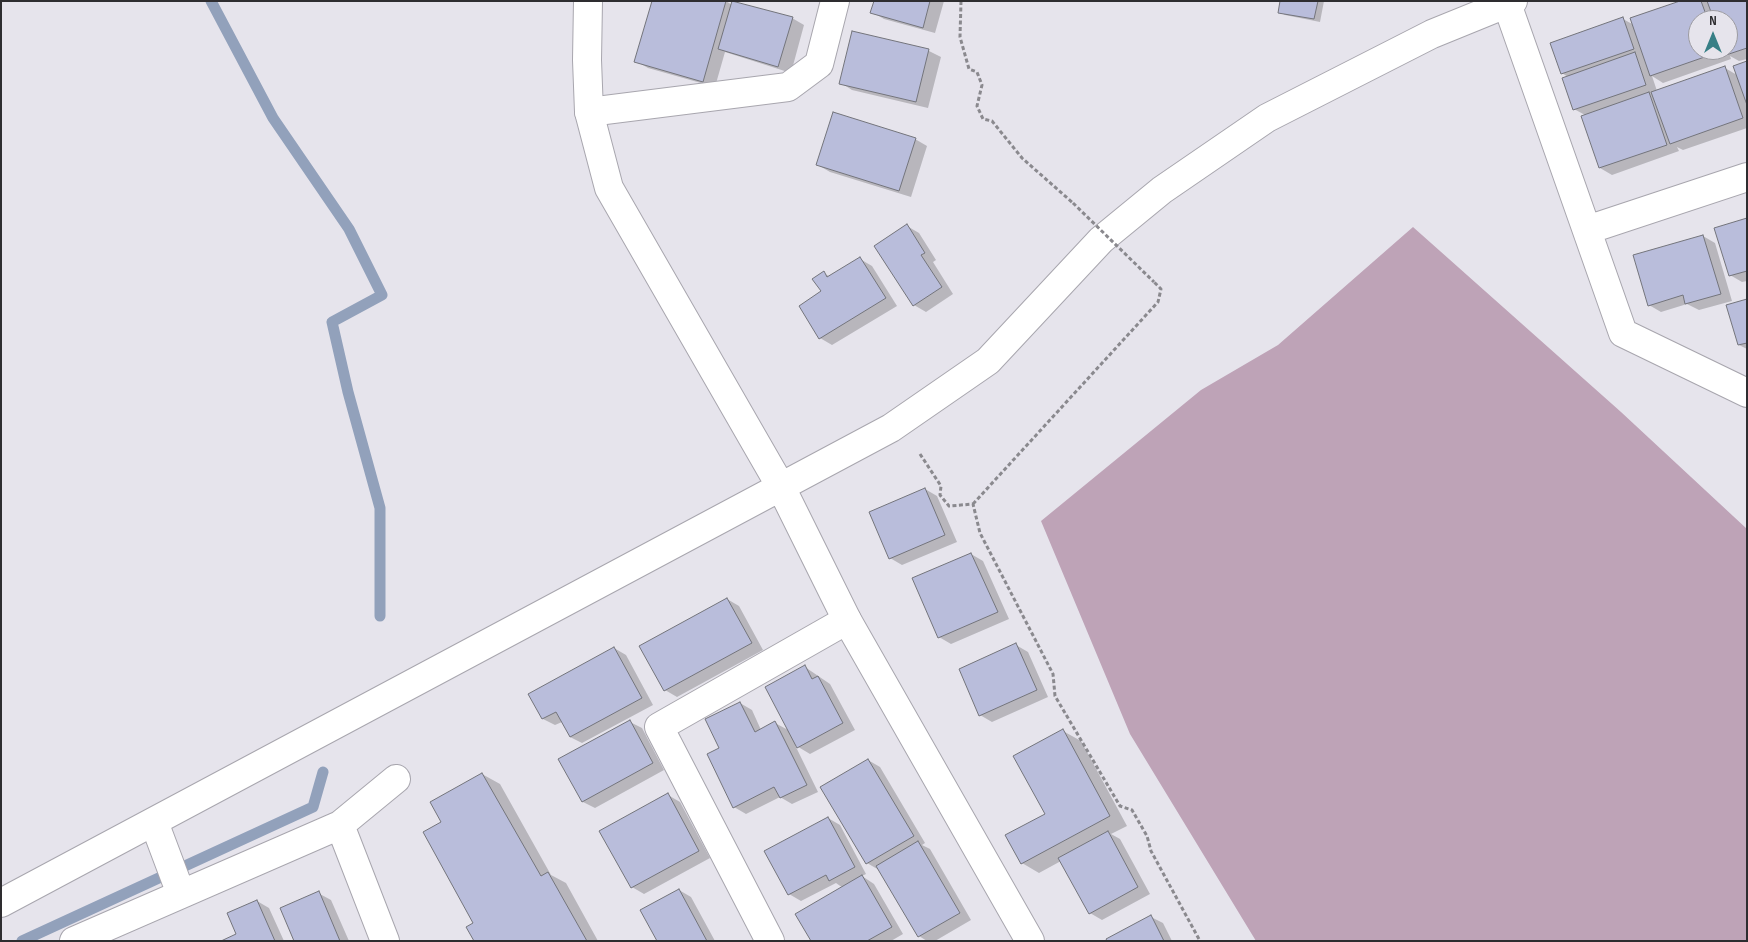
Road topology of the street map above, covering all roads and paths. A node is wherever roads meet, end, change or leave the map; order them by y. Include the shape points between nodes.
1 (588, 1) edge
2 (835, 1) edge
3 (961, 1) edge
4 (1509, 2) edge
5 (589, 112) junction
6 (1747, 177) edge
7 (1587, 230) junction
8 (1747, 393) edge
9 (920, 454) dead end
10 (781, 487) junction
11 (972, 504) junction
12 (846, 620) junction
13 (396, 779) dead end
14 (154, 822) junction
15 (340, 825) junction
16 (175, 878) junction
17 (1, 903) edge
18 (74, 941) edge
19 (385, 941) edge
20 (770, 941) edge
21 (1030, 941) edge
22 (1200, 941) edge

1 - 5 street via 586,60
2 - 5 street via 819,64 788,87
3 - 11 path, bridge via 960,37 969,69 977,72 982,85 977,106 983,119 992,121 1022,158 1161,290 1158,302
4 - 7 street
4 - 10 street via 1432,34 1267,118 1162,190 1101,240 988,361 891,428
5 - 10 street via 609,188
6 - 7 street
7 - 8 street via 1623,333
9 - 11 path via 941,486 940,495 949,506
10 - 12 street
10 - 14 street
11 - 22 path via 980,533 1053,674 1055,696 1120,806 1132,810
12 - 20 street via 659,727
12 - 21 street
13 - 15 street
14 - 16 street
14 - 17 street
15 - 16 street
15 - 19 street
16 - 18 street

